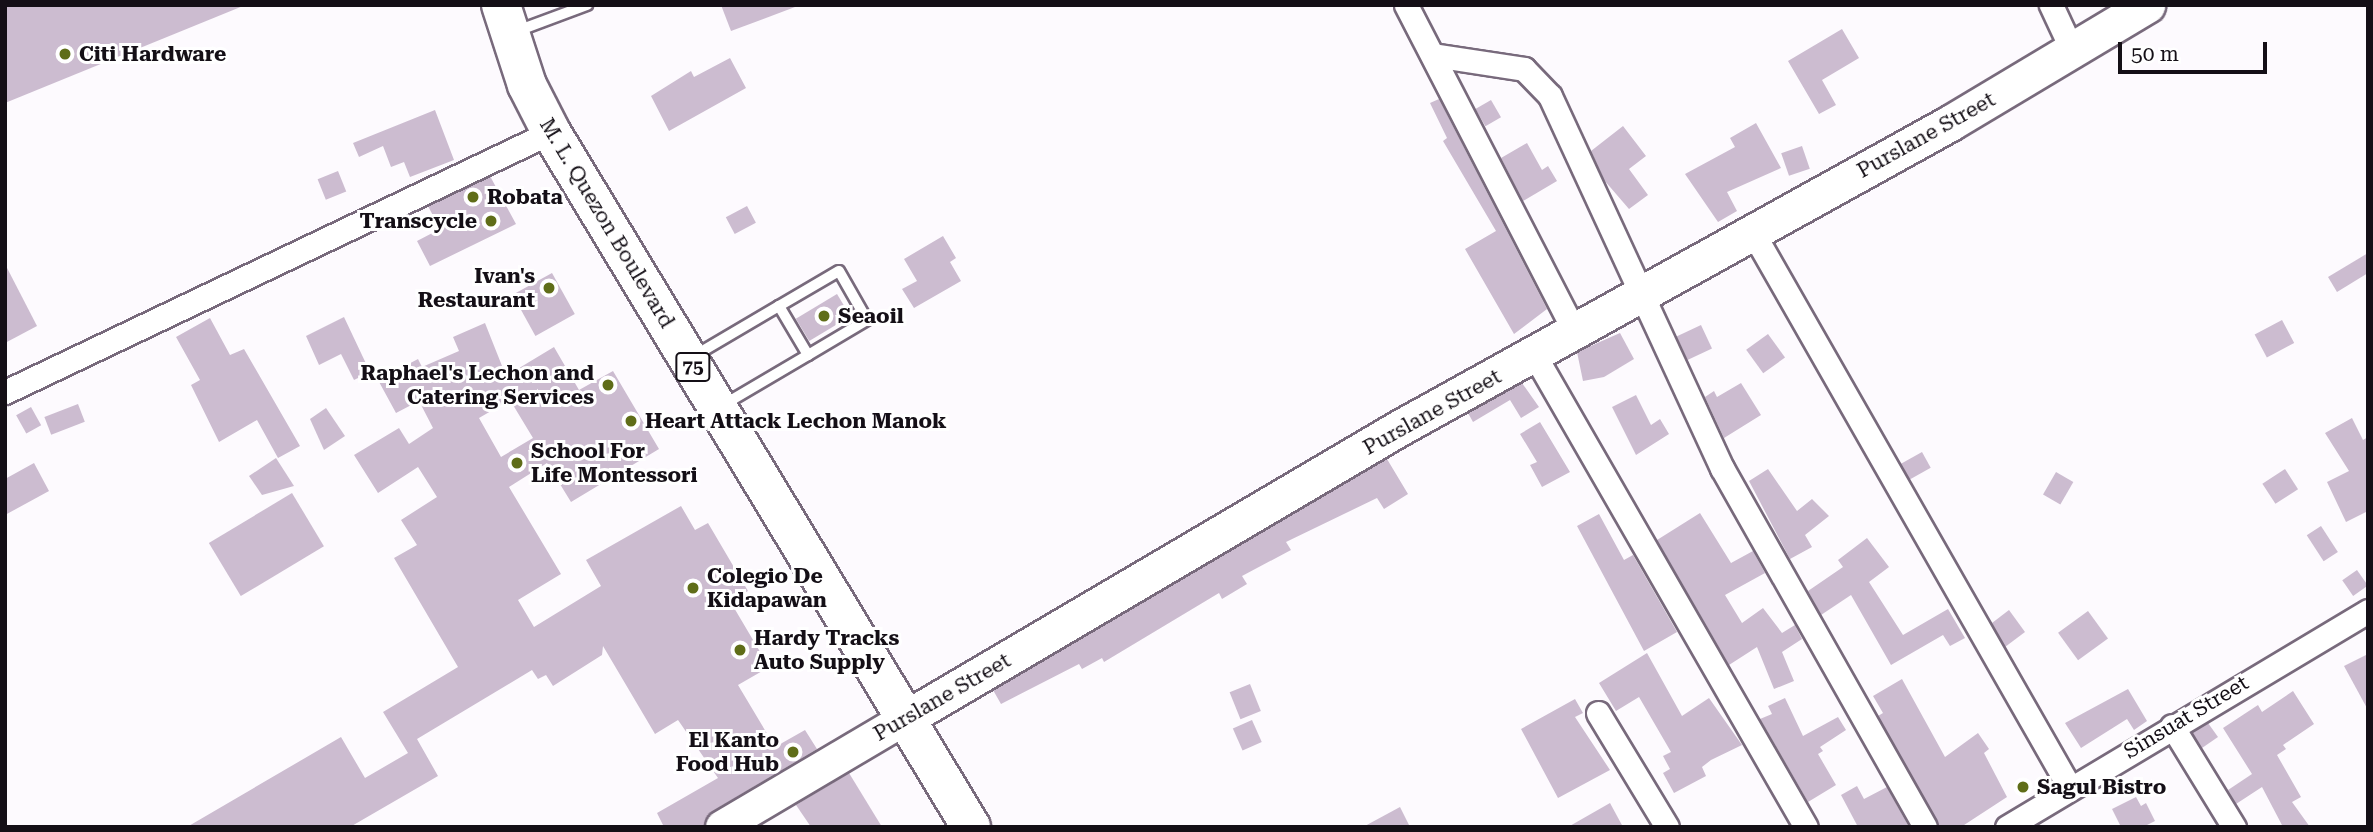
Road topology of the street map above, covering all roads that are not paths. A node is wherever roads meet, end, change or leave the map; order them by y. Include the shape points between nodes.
1 (587, 5) edge
2 (1406, 5) edge
3 (2051, 5) edge
4 (2147, 5) edge
5 (505, 20) edge
6 (2072, 50) junction
7 (1433, 55) junction
8 (551, 132) junction
9 (1752, 231) junction
10 (1640, 294) junction
11 (779, 306) junction
12 (1574, 330) junction
13 (808, 355) junction
14 (1535, 356) junction
15 (689, 359) junction
16 (5, 391) edge
17 (717, 408) junction
18 (2368, 611) edge
19 (1598, 713) dead end
20 (908, 717) junction
21 (2172, 726) junction
22 (2070, 788) junction
23 (722, 827) edge
24 (971, 827) edge
25 (1667, 827) edge
26 (1806, 827) edge
27 (1925, 827) edge
28 (2007, 827) edge
29 (2234, 827) edge

1 - 5 lane
2 - 7 street
3 - 6 street
4 - 6 main road, Purslane Street
5 - 8 highway, M. L. Quezon Boulevard / 75
6 - 9 main road, Purslane Street
7 - 10 street via 1508,65 1537,79 1550,96
7 - 12 street
8 - 15 highway, M. L. Quezon Boulevard / 75
8 - 16 street
9 - 10 main road, Purslane Street
9 - 22 street
10 - 12 main road, Purslane Street
10 - 27 street via 1722,468
11 - 13 lane
11 - 13 lane via 839,271 867,320
11 - 15 lane
12 - 14 main road, Purslane Street
13 - 17 lane
14 - 20 main road, Purslane Street via 1401,427
14 - 26 street
15 - 17 highway, M. L. Quezon Boulevard / 75
17 - 20 highway, M. L. Quezon Boulevard / 75
18 - 21 street, Sinsuat Street
19 - 25 street
20 - 23 street, Purslane Street
20 - 24 highway, M. L. Quezon Boulevard / 75
21 - 22 street, Sinsuat Street
21 - 29 street
22 - 28 street, Sinsuat Street

